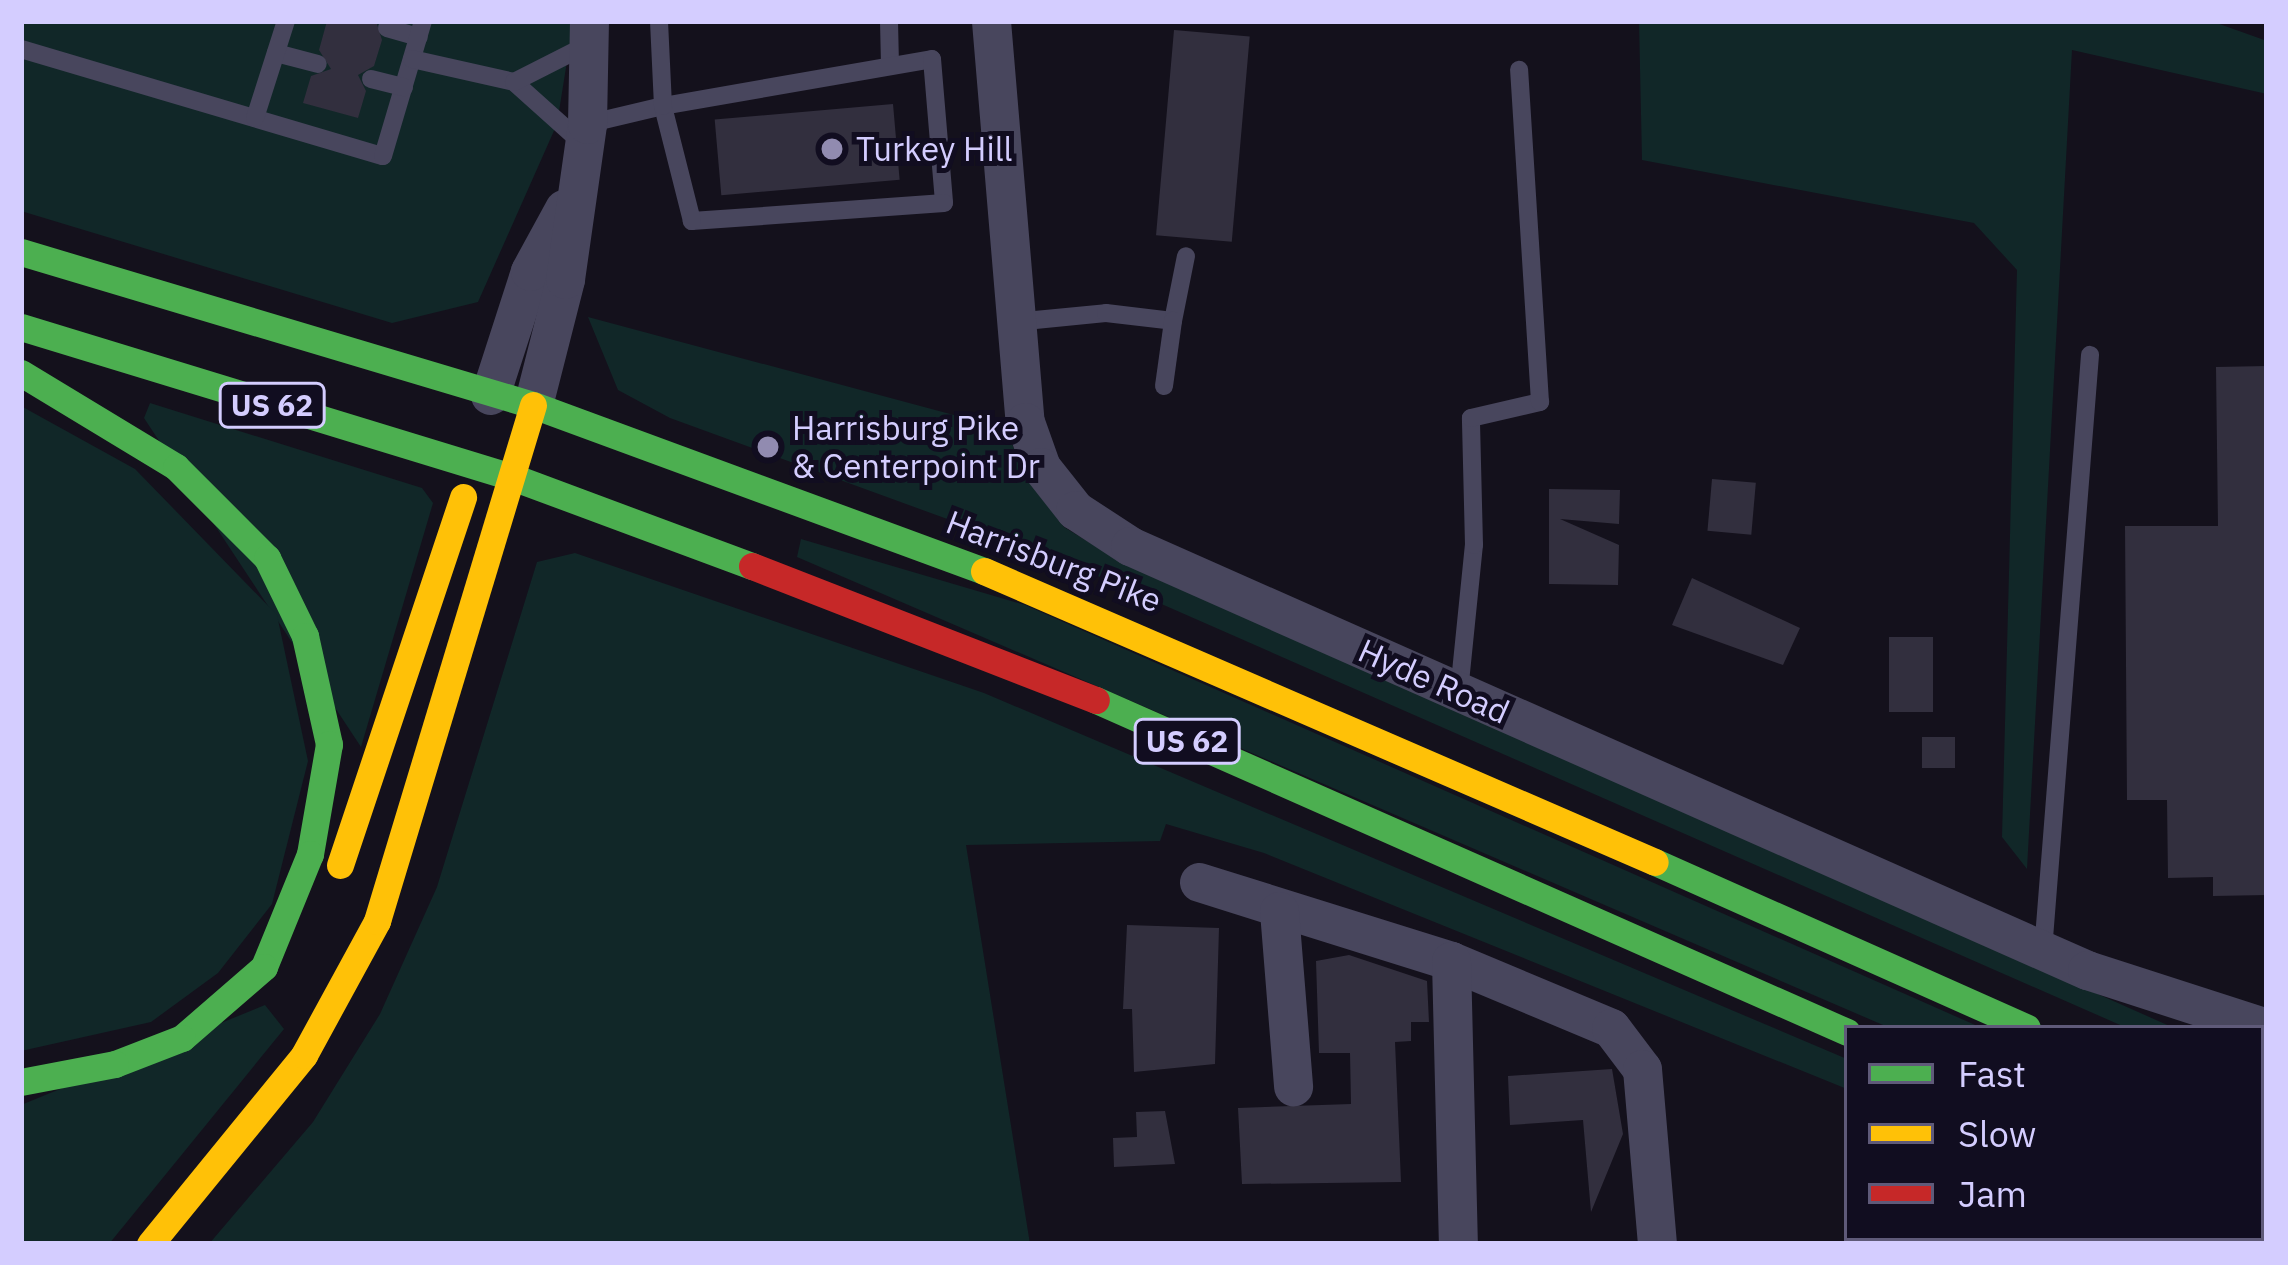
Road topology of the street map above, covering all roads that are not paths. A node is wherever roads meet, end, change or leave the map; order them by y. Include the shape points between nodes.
1 (286, 21) edge
2 (659, 21) edge
3 (889, 21) edge
4 (992, 21) edge
5 (387, 28) dead end
6 (421, 29) edge
7 (589, 32) edge
8 (21, 49) edge
9 (276, 53) junction
10 (412, 59) junction
11 (318, 64) dead end
12 (890, 66) junction
13 (1519, 70) dead end
14 (371, 79) dead end
15 (514, 82) junction
16 (404, 87) junction
17 (663, 106) junction
18 (255, 118) junction
19 (585, 133) junction
20 (570, 200) junction
21 (21, 252) edge
22 (1186, 256) dead end
23 (1173, 321) junction
24 (1015, 322) junction
25 (21, 327) edge
26 (2090, 356) dead end
27 (21, 373) edge
28 (1164, 386) dead end
29 (490, 395) junction
30 (533, 405) junction
31 (472, 467) junction
32 (515, 478) junction
33 (1459, 692) junction
34 (1199, 882) dead end
35 (1280, 911) junction
36 (2043, 951) junction
37 (1451, 961) junction
38 (264, 967) junction
39 (2020, 1025) edge
40 (2250, 1025) edge
41 (1844, 1032) edge
42 (21, 1082) edge
43 (1293, 1086) dead end
44 (150, 1244) edge
45 (1458, 1244) edge
46 (1657, 1244) edge

1 - 9 lane
2 - 17 lane
3 - 12 lane
4 - 24 street, Hyde Road
5 - 6 lane
6 - 10 lane
7 - 15 lane
7 - 19 street
8 - 18 lane
9 - 11 lane
9 - 18 lane
10 - 15 lane
10 - 16 lane
12 - 17 lane
12 - 17 lane via 932,59 944,203 692,221
13 - 33 lane via 1540,402 1471,418 1474,545
14 - 16 lane
15 - 19 lane
16 - 18 lane via 383,156
17 - 19 lane
19 - 20 street
20 - 29 street via 530,272
20 - 30 street via 565,279
21 - 29 main road, Harrisburg Pike / US 62
22 - 23 lane
23 - 24 lane via 1106,314
23 - 28 lane
24 - 33 street, Hyde Road via 1031,444 1076,510 1130,546
25 - 31 main road, US 62
26 - 36 lane
27 - 38 main road via 134,439 214,502 267,558 305,636 326,725 324,799
29 - 30 main road, Harrisburg Pike / US 62
29 - 31 main road
30 - 32 main road
30 - 39 main road, Harrisburg Pike / US 62 via 1100,613
31 - 32 main road, US 62
31 - 38 main road via 354,839 320,906
32 - 41 main road, US 62 via 1002,659
32 - 44 main road via 377,921 304,1054
33 - 36 street, Hyde Road
34 - 35 street
35 - 37 street
35 - 43 street
36 - 40 street, Hyde Road via 2212,1018
37 - 45 street
37 - 46 street via 1590,1017 1635,1049
38 - 42 main road via 182,1038 115,1064

